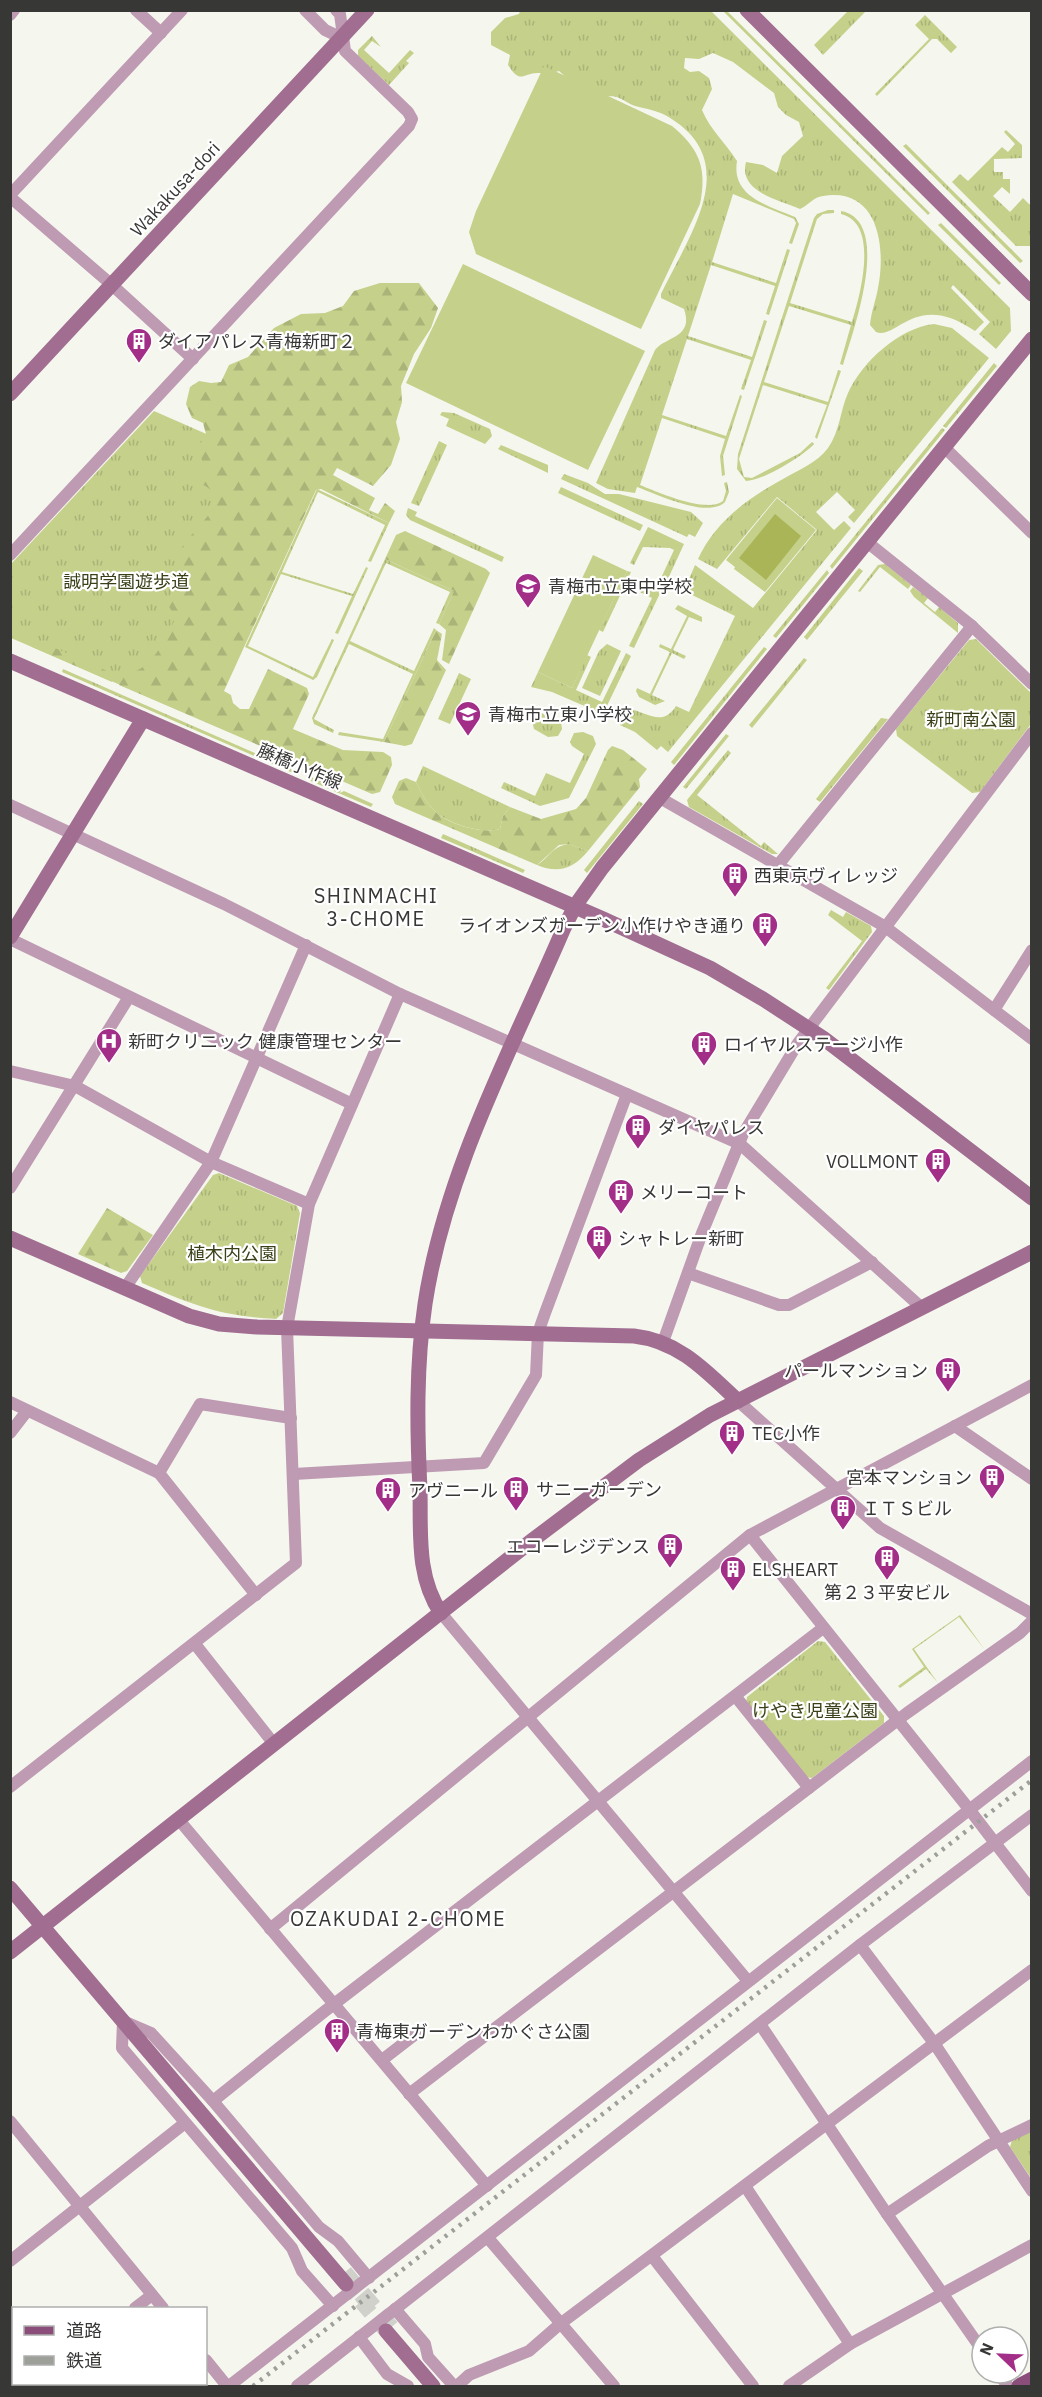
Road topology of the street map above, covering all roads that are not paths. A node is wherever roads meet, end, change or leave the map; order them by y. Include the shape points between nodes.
1 (14, 10) edge
2 (136, 10) edge
3 (182, 10) edge
4 (305, 10) edge
5 (336, 10) edge
6 (367, 10) edge
7 (747, 10) edge
8 (10, 15) edge
9 (161, 33) junction
10 (342, 38) junction
11 (10, 196) edge
12 (112, 285) junction
13 (1032, 294) edge
14 (1032, 339) edge
15 (193, 359) junction
16 (10, 393) edge
17 (944, 447) junction
18 (1032, 533) edge
19 (867, 542) junction
20 (10, 555) edge
21 (972, 626) junction
22 (10, 661) edge
23 (1032, 684) edge
24 (143, 719) junction
25 (1032, 734) edge
26 (660, 798) junction
27 (10, 805) edge
28 (75, 833) junction
29 (778, 865) junction
30 (575, 906) junction
31 (884, 926) junction
32 (10, 938) edge
33 (306, 945) junction
34 (1032, 950) edge
35 (400, 994) junction
36 (129, 997) junction
37 (994, 1010) junction
38 (808, 1028) junction
39 (1032, 1039) edge
40 (513, 1044) junction
41 (256, 1058) junction
42 (10, 1071) edge
43 (75, 1086) junction
44 (627, 1094) junction
45 (352, 1104) junction
46 (740, 1144) junction
47 (212, 1162) junction
48 (10, 1188) edge
49 (1032, 1198) edge
50 (309, 1204) junction
51 (10, 1238) edge
52 (1032, 1252) edge
53 (872, 1262) junction
54 (688, 1273) junction
55 (125, 1288) junction
56 (922, 1308) junction
57 (288, 1328) junction
58 (422, 1331) junction
59 (538, 1333) junction
60 (663, 1342) junction
61 (1032, 1385) edge
62 (738, 1401) junction
63 (10, 1402) edge
64 (27, 1411) junction
65 (291, 1418) junction
66 (955, 1426) junction
67 (10, 1433) edge
68 (419, 1467) junction
69 (159, 1473) junction
70 (294, 1474) junction
71 (1032, 1479) edge
72 (836, 1489) junction
73 (750, 1535) junction
74 (256, 1595) junction
75 (441, 1612) junction
76 (1032, 1614) edge
77 (1032, 1622) edge
78 (823, 1628) junction
79 (195, 1644) junction
80 (736, 1697) junction
81 (528, 1716) junction
82 (897, 1720) junction
83 (274, 1744) junction
84 (1032, 1761) edge
85 (10, 1787) edge
86 (809, 1788) junction
87 (599, 1801) junction
88 (969, 1809) junction
89 (1032, 1815) edge
90 (179, 1820) junction
91 (995, 1842) junction
92 (10, 1888) edge
93 (1032, 1891) edge
94 (673, 1892) junction
95 (43, 1926) junction
96 (270, 1929) junction
97 (860, 1945) junction
98 (10, 1952) edge
99 (1032, 1970) edge
100 (748, 1981) junction
101 (335, 2006) junction
102 (123, 2020) junction
103 (760, 2024) junction
104 (417, 2033) dead end
105 (934, 2043) junction
106 (382, 2060) junction
107 (409, 2094) junction
108 (213, 2101) junction
109 (10, 2121) edge
110 (185, 2123) junction
111 (827, 2123) junction
112 (1032, 2125) edge
113 (999, 2142) junction
114 (487, 2186) junction
115 (745, 2186) junction
116 (1032, 2190) edge
117 (80, 2205) junction
118 (887, 2214) junction
119 (488, 2238) junction
120 (1032, 2245) edge
121 (652, 2256) junction
122 (10, 2261) edge
123 (369, 2278) junction
124 (346, 2284) tunnel mouth
125 (152, 2295) junction
126 (943, 2295) junction
127 (333, 2306) junction
128 (136, 2307) edge
129 (162, 2307) edge
130 (395, 2309) junction
131 (560, 2324) junction
132 (386, 2331) tunnel mouth
133 (970, 2333) edge
134 (359, 2337) junction
135 (850, 2344) junction
136 (207, 2361) edge
137 (1032, 2379) edge
138 (228, 2386) edge
139 (297, 2386) edge
140 (408, 2386) edge
141 (433, 2386) edge
142 (455, 2386) edge
143 (614, 2386) edge
144 (753, 2386) edge
145 (789, 2386) edge
146 (1019, 2386) edge

1 - 8 street
2 - 9 street
3 - 9 street
4 - 10 street via 325,30
5 - 10 street via 340,14
6 - 10 street, Wakakusa-dori
7 - 13 street
9 - 11 street
10 - 12 street, Wakakusa-dori
10 - 15 street via 345,51 408,112 412,119 409,126
11 - 12 street
12 - 15 street
12 - 16 street, Wakakusa-dori
14 - 17 street
15 - 20 street
17 - 18 street
17 - 19 street
19 - 21 street
19 - 26 street
21 - 23 street
21 - 29 street
22 - 24 street, 藤橋小作線
24 - 28 street
24 - 30 street, 藤橋小作線
25 - 31 street
26 - 29 street
26 - 30 street
27 - 28 street
28 - 32 street
28 - 33 street
29 - 31 street
30 - 38 street, 藤橋小作線 via 710,968
30 - 40 street
31 - 37 street
31 - 38 street
32 - 36 street
33 - 35 street
33 - 41 street
34 - 37 street
35 - 40 street
35 - 45 street
36 - 41 street
36 - 43 street
37 - 39 street
38 - 46 street
38 - 49 street, 藤橋小作線
40 - 44 street
40 - 58 street via 452,1194 433,1262
41 - 45 street
41 - 47 street
42 - 43 street
43 - 47 street
43 - 48 street
44 - 46 street
44 - 59 street
45 - 50 street
46 - 53 street
46 - 54 street
47 - 50 street
47 - 55 street
50 - 57 street
51 - 55 street
52 - 56 street
53 - 54 street via 789,1305 779,1305
53 - 56 street
54 - 60 street
55 - 57 street via 206,1321
56 - 62 street
57 - 58 street
57 - 65 street
58 - 59 street
58 - 68 street
59 - 60 street via 634,1336
59 - 68 street via 536,1375 484,1463
60 - 62 street via 688,1356
61 - 66 street
62 - 72 street
62 - 75 street via 624,1471
63 - 64 street
64 - 67 street
64 - 69 street
65 - 69 street via 200,1404
65 - 70 street
66 - 71 street
66 - 72 street
68 - 70 street
68 - 75 street via 423,1574 430,1597
69 - 74 street
70 - 74 street via 296,1563
72 - 73 street
72 - 76 street via 896,1539
73 - 78 street
73 - 81 street
74 - 79 street
75 - 81 street
75 - 83 street
77 - 82 street
78 - 80 street
78 - 82 street
79 - 83 street
79 - 85 street
80 - 86 street
80 - 87 street
81 - 87 street
81 - 96 street
82 - 86 street
82 - 88 street
83 - 90 street
84 - 88 street
86 - 94 street
87 - 94 street
87 - 101 street
88 - 91 street
88 - 100 street
89 - 91 street
90 - 95 street
90 - 96 street
91 - 93 street
91 - 97 street
92 - 95 street
94 - 100 street
94 - 107 street
95 - 98 street
95 - 102 street
96 - 101 street
97 - 103 street
97 - 105 street
99 - 105 street
100 - 114 street
101 - 106 street
101 - 108 street
102 - 108 street via 151,2033
102 - 110 street via 122,2048
102 - 124 street
103 - 111 street
103 - 119 street
104 - 106 street
105 - 111 street
105 - 113 street
106 - 107 street
107 - 114 street
108 - 123 street via 319,2227 338,2241
109 - 117 street
110 - 117 street
110 - 127 street via 292,2248 302,2271
111 - 115 street
111 - 118 street
112 - 113 street
113 - 116 street
113 - 118 street
114 - 123 street
115 - 121 street
115 - 135 street
117 - 122 street
117 - 125 street
118 - 126 street
119 - 130 street
119 - 131 street
120 - 126 street
121 - 131 street
121 - 144 street
123 - 127 street
125 - 128 street
125 - 129 street
126 - 133 street
126 - 135 street
127 - 138 street
130 - 134 street
130 - 142 street via 425,2344 428,2357
131 - 142 street via 529,2351 469,2375
131 - 143 street
132 - 141 street
134 - 139 street
134 - 140 street via 387,2374
135 - 145 street
136 - 138 street
137 - 146 main road

